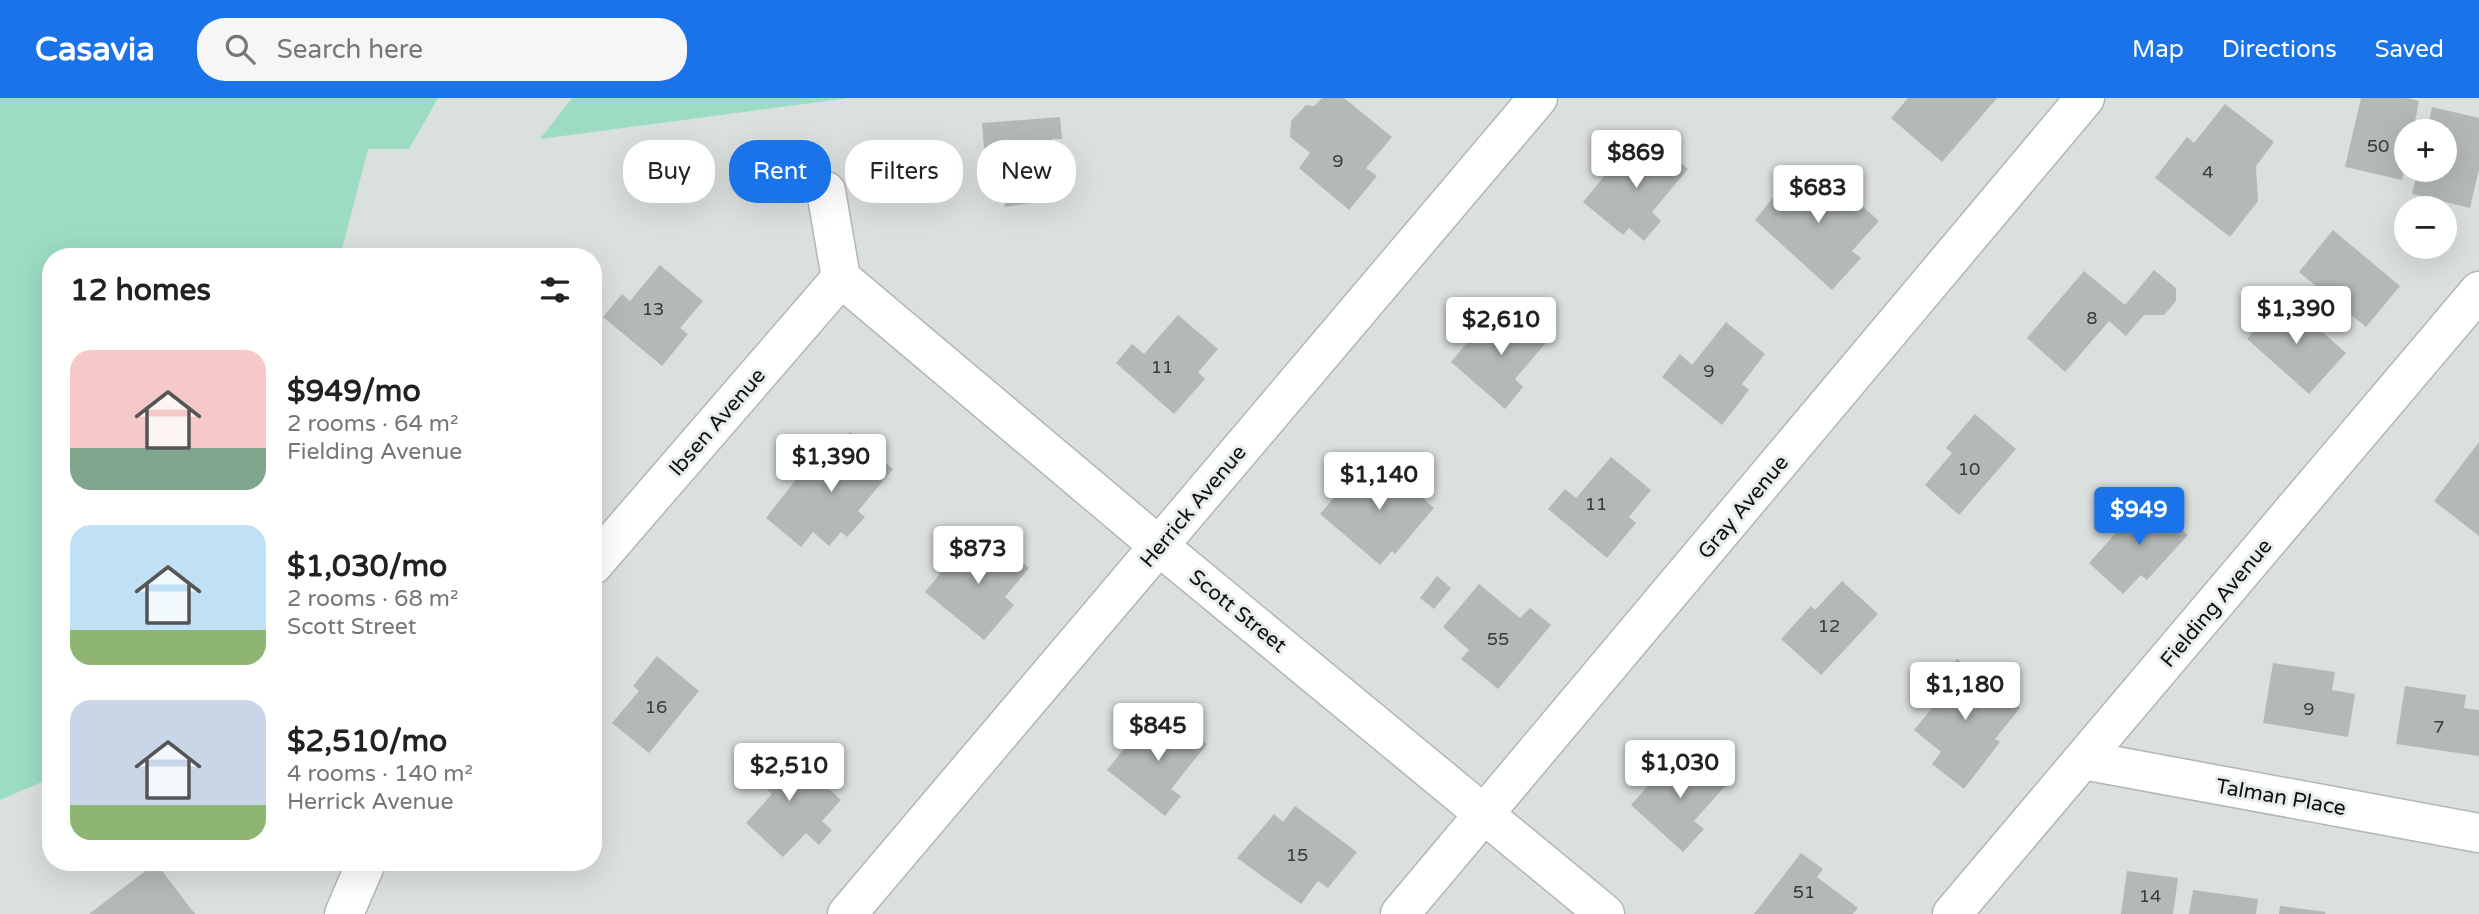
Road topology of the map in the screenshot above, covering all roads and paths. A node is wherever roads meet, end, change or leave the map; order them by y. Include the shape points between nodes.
1 (1538, 98) edge
2 (2084, 98) edge
3 (828, 203) edge
4 (841, 278) junction
5 (2479, 291) edge
6 (1159, 546) junction
7 (602, 555) edge
8 (2083, 760) junction
9 (1486, 814) junction
10 (2479, 832) edge
11 (363, 871) edge
12 (344, 914) edge
13 (847, 914) edge
14 (1401, 914) edge
15 (1605, 914) edge
16 (1952, 914) edge

1 - 6 street, Herrick Avenue
2 - 9 street, Gray Avenue
3 - 4 street
4 - 6 street, Scott Street
4 - 7 street, Ibsen Avenue
5 - 8 street, Fielding Avenue
6 - 9 street, Scott Street
6 - 13 street, Herrick Avenue
8 - 10 street, Talman Place
8 - 16 street, Fielding Avenue
9 - 14 street, Gray Avenue
9 - 15 street, Scott Street
11 - 12 street

